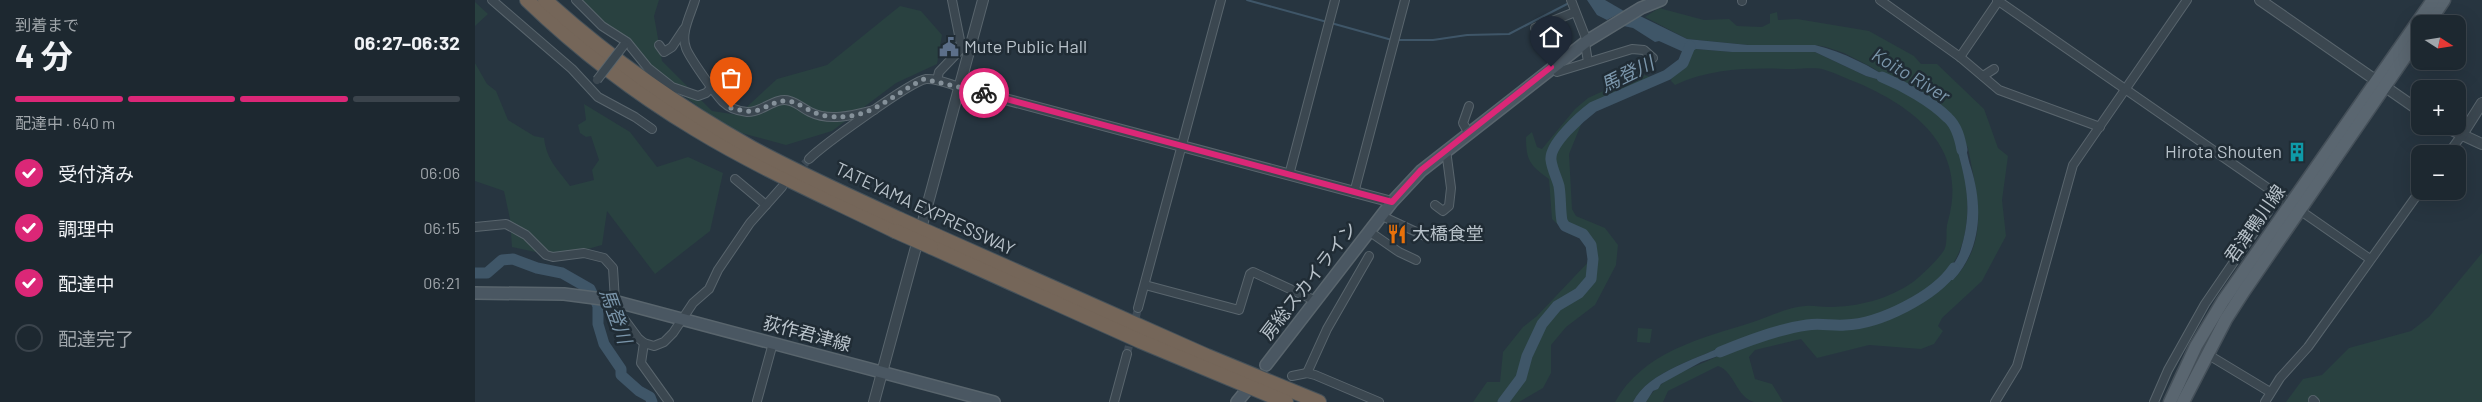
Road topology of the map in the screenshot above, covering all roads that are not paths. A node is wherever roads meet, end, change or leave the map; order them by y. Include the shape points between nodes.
1 (492, 0) edge
2 (527, 0) edge
3 (545, 0) edge
4 (576, 0) edge
5 (695, 0) edge
6 (952, 0) edge
7 (983, 0) edge
8 (1221, 0) edge
9 (1335, 0) edge
10 (1405, 0) edge
11 (1571, 0) edge
12 (1661, 0) edge
13 (1880, 0) edge
14 (1998, 0) edge
15 (2187, 0) edge
16 (2260, 0) edge
17 (2433, 0) edge
18 (2444, 0) edge
19 (1575, 11) junction
20 (2434, 15) edge
21 (687, 26) junction
22 (1535, 28) dead end
23 (1586, 42) junction
24 (626, 44) junction
25 (659, 45) dead end
26 (2411, 46) edge
27 (1960, 57) junction
28 (1653, 58) dead end
29 (1588, 62) junction
30 (1551, 67) junction
31 (1994, 69) dead end
32 (1983, 76) junction
33 (937, 80) junction
34 (2380, 84) junction
35 (960, 86) junction
36 (712, 88) junction
37 (2125, 89) junction
38 (590, 90) junction
39 (2482, 103) edge
40 (2411, 105) edge
41 (1469, 106) dead end
42 (874, 110) junction
43 (2100, 127) junction
44 (652, 129) dead end
45 (1468, 132) junction
46 (2461, 136) junction
47 (2482, 144) edge
48 (2454, 145) edge
49 (1182, 147) junction
50 (1446, 150) junction
51 (809, 159) tunnel mouth
52 (1289, 175) junction
53 (735, 179) dead end
54 (782, 187) dead end
55 (2273, 191) junction
56 (1354, 193) junction
57 (2413, 200) edge
58 (1392, 202) junction
59 (766, 205) junction
60 (1435, 205) dead end
61 (2296, 206) junction
62 (1381, 216) junction
63 (897, 225) junction
64 (475, 228) edge
65 (1369, 232) junction
66 (1427, 237) dead end
67 (934, 241) junction
68 (1369, 256) dead end
69 (2370, 259) junction
70 (1416, 260) dead end
71 (1145, 285) junction
72 (475, 293) edge
73 (613, 300) junction
74 (1316, 301) junction
75 (1138, 308) tunnel mouth
76 (683, 319) junction
77 (773, 343) junction
78 (644, 344) junction
79 (1127, 354) tunnel mouth
80 (2207, 354) junction
81 (1266, 365) dead end
82 (881, 373) junction
83 (1307, 373) junction
84 (1292, 376) dead end
85 (1246, 391) dead end
86 (2270, 392) junction
87 (757, 401) dead end
88 (669, 402) edge
89 (874, 402) edge
90 (994, 402) edge
91 (1114, 402) edge
92 (1237, 402) edge
93 (1286, 402) edge
94 (1319, 402) edge
95 (1379, 402) edge
96 (1995, 402) edge
97 (2154, 402) edge
98 (2170, 402) edge
99 (2183, 402) edge
100 (2265, 402) edge

1 - 38 street via 572,69
2 - 63 highway, TATEYAMA EXPRESSWAY via 615,74 689,125 761,165
3 - 63 highway, TATEYAMA EXPRESSWAY via 621,64 706,120
4 - 24 street
5 - 21 street
6 - 33 street via 961,45 939,72
7 - 35 street
8 - 49 street
9 - 52 street
10 - 56 street
11 - 19 street
12 - 23 main road, 房総スカイライン via 1607,27
13 - 27 street
14 - 27 street
14 - 37 street
15 - 37 street
16 - 34 street
17 - 34 main road, 君津鴨川線
18 - 20 main road
19 - 22 street
19 - 23 street
21 - 25 street via 669,50 664,52
21 - 36 street via 686,48
23 - 29 street
23 - 30 main road, 房総スカイライン
24 - 36 street via 647,68 672,87 698,96
24 - 38 street, bridge
26 - 34 main road, 君津鴨川線
27 - 32 street
28 - 29 street via 1643,50 1632,49
29 - 30 street via 1557,72
30 - 45 main road, 房総スカイライン
31 - 32 street
32 - 43 street via 1999,90
33 - 35 street
33 - 42 street via 924,79
34 - 40 street
34 - 61 main road, 君津鴨川線
35 - 49 street
35 - 82 street
36 - 42 street via 731,108 748,112 781,101 790,101 827,117
37 - 43 street
37 - 55 street
38 - 44 street
39 - 46 street
41 - 45 street via 1463,124
42 - 51 street
43 - 96 street via 2073,165 2017,366
45 - 50 main road, 房総スカイライン
46 - 47 street
46 - 48 street
49 - 52 street
49 - 71 street
50 - 58 main road, 房総スカイライン via 1421,170
50 - 60 street via 1451,188 1449,206 1443,211
52 - 56 street
53 - 59 street
54 - 59 street
55 - 61 street
55 - 97 street via 2268,212 2205,304
56 - 58 street
57 - 69 street
58 - 62 main road, 房総スカイライン
59 - 76 street via 718,270 709,289 693,303
61 - 69 street
61 - 80 main road, 君津鴨川線
61 - 98 main road, 君津鴨川線 via 2219,308 2196,346
62 - 65 main road, 房総スカイライン
62 - 66 street
63 - 67 highway, TATEYAMA EXPRESSWAY, bridge
64 - 73 street via 506,224 526,235 546,255 584,253 604,258 613,268
65 - 70 street
65 - 74 main road, 房総スカイライン
67 - 93 highway, TATEYAMA EXPRESSWAY via 1140,341
67 - 94 highway, TATEYAMA EXPRESSWAY
68 - 83 street via 1327,329
69 - 86 street via 2308,346
71 - 74 street via 1239,310 1253,272
71 - 75 street
72 - 73 main road, 荻作君津線 via 569,295
73 - 76 main road, 荻作君津線
73 - 78 street via 628,326
74 - 81 main road, 房総スカイライン
76 - 77 main road, 荻作君津線
76 - 78 street via 664,342 654,346
77 - 82 main road, 荻作君津線
77 - 87 street
78 - 88 street via 641,362
79 - 91 street
80 - 86 street
80 - 99 main road, 君津鴨川線
82 - 89 street
82 - 90 main road, 荻作君津線
83 - 84 street
83 - 95 street
85 - 92 main road
86 - 100 street

